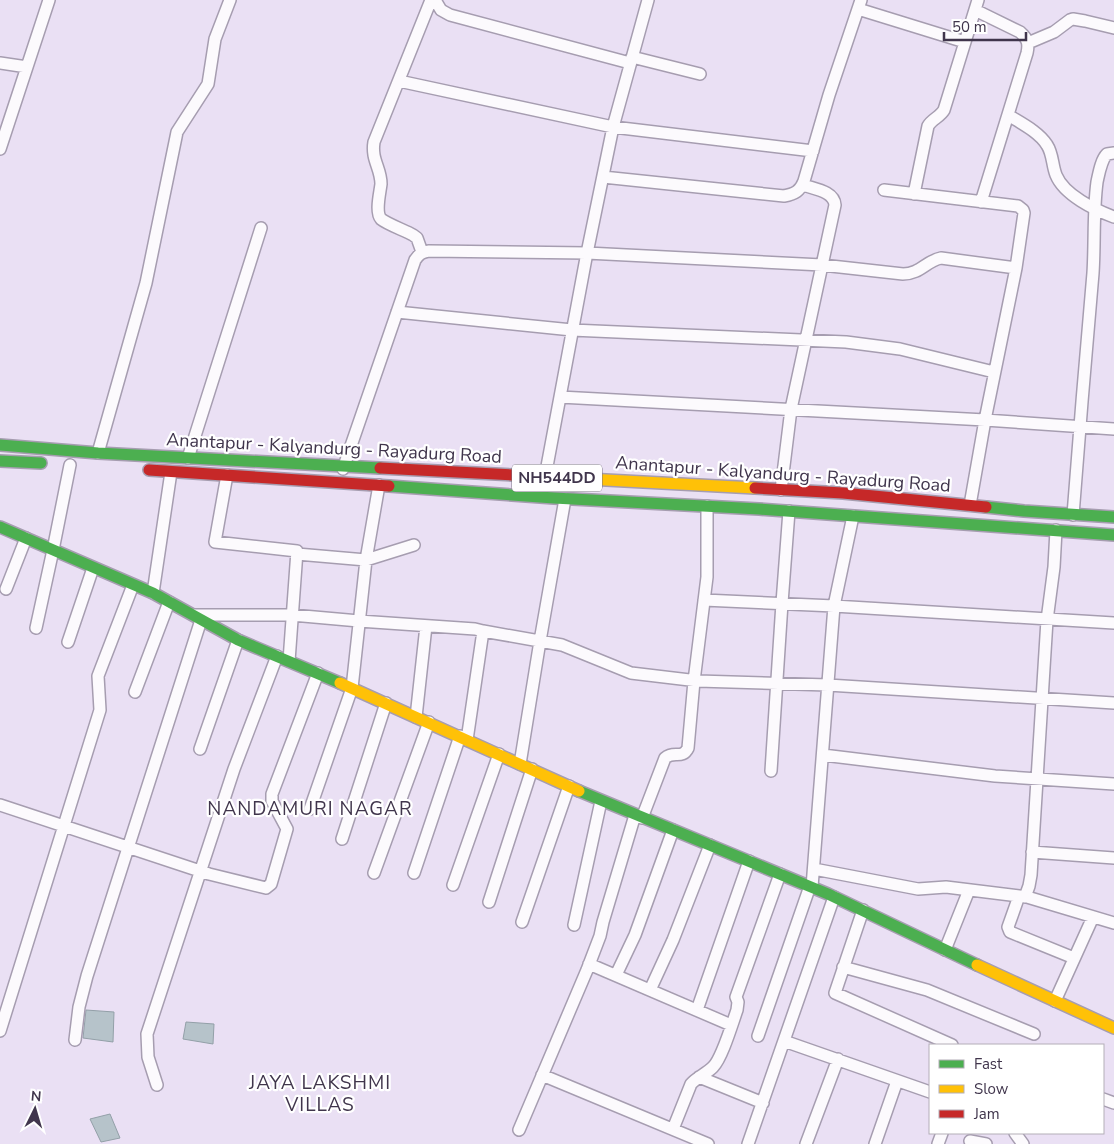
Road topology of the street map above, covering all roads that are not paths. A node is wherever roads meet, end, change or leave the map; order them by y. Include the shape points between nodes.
1 (49, 0) edge
2 (230, 0) edge
3 (433, 0) edge
4 (648, 0) edge
5 (859, 5) edge
6 (977, 5) edge
7 (1114, 28) edge
8 (965, 42) junction
9 (1028, 43) junction
10 (631, 60) junction
11 (0, 64) edge
12 (26, 67) junction
13 (700, 74) dead end
14 (399, 81) junction
15 (1008, 115) junction
16 (613, 127) junction
17 (0, 149) edge
18 (813, 151) junction
19 (1114, 153) edge
20 (603, 177) junction
21 (803, 185) junction
22 (884, 190) dead end
23 (914, 194) junction
24 (981, 202) junction
25 (1094, 208) junction
26 (1114, 217) edge
27 (262, 228) dead end
28 (422, 252) junction
29 (587, 253) junction
30 (822, 265) junction
31 (1016, 268) junction
32 (397, 312) junction
33 (572, 330) junction
34 (807, 340) junction
35 (994, 372) junction
36 (560, 397) junction
37 (791, 409) junction
38 (985, 420) junction
39 (1079, 427) junction
40 (1114, 429) edge
41 (0, 446) edge
42 (98, 453) junction
43 (188, 458) junction
44 (0, 461) edge
45 (65, 465) joint
46 (343, 466) junction
47 (134, 469) dead end
48 (171, 472) junction
49 (227, 475) junction
50 (545, 477) junction
51 (338, 482) junction
52 (379, 485) junction
53 (781, 490) junction
54 (565, 499) junction
55 (970, 505) junction
56 (708, 506) junction
57 (790, 511) junction
58 (1073, 515) junction
59 (853, 516) junction
60 (1114, 517) edge
61 (0, 528) edge
62 (1056, 530) junction
63 (1114, 534) edge
64 (26, 538) junction
65 (414, 545) dead end
66 (54, 550) junction
67 (297, 554) junction
68 (366, 560) junction
69 (93, 568) junction
70 (133, 585) junction
71 (6, 589) dead end
72 (153, 593) junction
73 (704, 600) junction
74 (169, 602) junction
75 (782, 603) junction
76 (834, 606) junction
77 (292, 615) junction
78 (197, 617) junction
79 (1047, 620) junction
80 (359, 621) junction
81 (1114, 623) edge
82 (426, 626) junction
83 (36, 628) dead end
84 (483, 631) junction
85 (238, 640) junction
86 (540, 641) junction
87 (68, 642) dead end
88 (277, 656) junction
89 (289, 661) junction
90 (318, 673) junction
91 (694, 681) junction
92 (776, 684) junction
93 (828, 686) junction
94 (352, 688) junction
95 (134, 692) dead end
96 (1042, 698) junction
97 (386, 703) junction
98 (1114, 703) edge
99 (416, 717) junction
100 (428, 722) junction
101 (464, 738) junction
102 (200, 749) dead end
103 (499, 754) junction
104 (823, 755) junction
105 (520, 764) junction
106 (532, 769) junction
107 (771, 771) dead end
108 (1036, 779) junction
109 (1114, 784) edge
110 (569, 786) junction
111 (601, 801) junction
112 (0, 804) edge
113 (310, 809) dead end
114 (639, 816) junction
115 (64, 826) junction
116 (673, 830) junction
117 (342, 840) dead end
118 (710, 845) junction
119 (128, 847) junction
120 (1032, 852) junction
121 (1114, 858) edge
122 (749, 862) junction
123 (814, 869) junction
124 (200, 871) junction
125 (374, 873) dead end
126 (414, 873) dead end
127 (780, 874) junction
128 (453, 885) dead end
129 (811, 887) junction
130 (969, 890) junction
131 (834, 897) junction
132 (1022, 897) junction
133 (489, 902) dead end
134 (862, 910) junction
135 (1093, 917) junction
136 (522, 922) dead end
137 (1114, 923) edge
138 (574, 925) dead end
139 (945, 950) junction
140 (1074, 958) junction
141 (589, 964) junction
142 (843, 967) junction
143 (616, 975) junction
144 (650, 990) junction
145 (1055, 1001) junction
146 (697, 1010) junction
147 (732, 1025) junction
148 (1114, 1028) edge
149 (0, 1031) edge
150 (1034, 1034) dead end
151 (758, 1036) dead end
152 (75, 1040) dead end
153 (784, 1041) junction
154 (950, 1044) edge
155 (838, 1059) junction
156 (542, 1075) junction
157 (699, 1077) junction
158 (897, 1081) junction
159 (157, 1085) dead end
160 (929, 1092) edge
161 (763, 1103) junction
162 (673, 1129) junction
163 (519, 1130) dead end
164 (1015, 1134) edge
165 (970, 1141) dead end
166 (708, 1144) edge
167 (748, 1144) edge
168 (806, 1144) edge
169 (875, 1144) edge
170 (986, 1144) edge
171 (1023, 1144) edge

1 - 12 street
2 - 42 street via 215,39 208,84 177,132 146,283
3 - 10 street via 450,16
3 - 14 street
4 - 10 street
5 - 8 street
5 - 18 street
6 - 8 street
6 - 9 street via 1020,32
7 - 9 street via 1073,19 1054,32
8 - 23 street via 944,110 928,126
9 - 15 street
10 - 13 street
10 - 16 street
11 - 12 street
12 - 17 street
14 - 16 street
14 - 28 street via 373,148 381,182 378,212 384,221 413,234
15 - 24 street
15 - 25 street via 1032,130 1047,145 1061,184
16 - 18 street
16 - 20 street
18 - 21 street
19 - 25 street via 1103,159
20 - 21 street via 784,196 796,193
20 - 29 street
21 - 30 street via 830,195 835,201
22 - 23 street
23 - 24 street
24 - 31 street via 1018,206 1023,210
25 - 26 street
25 - 39 street via 1093,271
27 - 43 street
28 - 29 street
28 - 32 street via 415,260
29 - 30 street
29 - 33 street
30 - 31 street via 909,274 941,258
30 - 34 street
31 - 35 street
32 - 33 street
32 - 46 street
33 - 34 street
33 - 36 street
34 - 35 street via 900,349
34 - 37 street
35 - 38 street
36 - 37 street
36 - 50 street
37 - 38 street
37 - 53 street
38 - 39 street
38 - 55 street
39 - 40 street
39 - 58 street
41 - 42 main road, Anantapur - Kalyandurg - Rayadurg Road / NH544DD
42 - 43 main road, Anantapur - Kalyandurg - Rayadurg Road / NH544DD
43 - 46 main road, Anantapur - Kalyandurg - Rayadurg Road / NH544DD
44 - 45 main road
45 - 66 street
46 - 50 main road, Anantapur - Kalyandurg - Rayadurg Road / NH544DD
46 - 51 street
47 - 48 main road, Anantapur - Kalyandurg - Rayadurg Road / NH544DD
48 - 49 main road, Anantapur - Kalyandurg - Rayadurg Road / NH544DD
48 - 72 street
49 - 51 main road, Anantapur - Kalyandurg - Rayadurg Road / NH544DD
49 - 67 street via 215,542 298,551
50 - 53 main road, Anantapur - Kalyandurg - Rayadurg Road / NH544DD
51 - 52 main road, Anantapur - Kalyandurg - Rayadurg Road / NH544DD
52 - 54 main road, Anantapur - Kalyandurg - Rayadurg Road / NH544DD
52 - 68 street
53 - 55 main road, Anantapur - Kalyandurg - Rayadurg Road / NH544DD
54 - 56 main road, Anantapur - Kalyandurg - Rayadurg Road / NH544DD
54 - 86 street
55 - 58 main road, Anantapur - Kalyandurg - Rayadurg Road / NH544DD
56 - 57 main road, Anantapur - Kalyandurg - Rayadurg Road / NH544DD
56 - 73 street
57 - 59 main road, Anantapur - Kalyandurg - Rayadurg Road / NH544DD
57 - 75 street
58 - 60 main road, Anantapur - Kalyandurg - Rayadurg Road / NH544DD
59 - 62 main road, Anantapur - Kalyandurg - Rayadurg Road / NH544DD
59 - 76 street
61 - 64 main road
62 - 63 main road, Anantapur - Kalyandurg - Rayadurg Road / NH544DD
62 - 79 street
64 - 66 main road
64 - 71 street
65 - 68 street
66 - 69 main road
66 - 83 street
67 - 68 street
67 - 77 street
68 - 80 street
69 - 70 main road
69 - 87 street
70 - 72 main road
70 - 115 street via 98,676 100,710
72 - 74 main road
73 - 75 street
73 - 91 street
74 - 78 main road
74 - 95 street
75 - 76 street
75 - 92 street
76 - 79 street
76 - 93 street
77 - 78 street
77 - 80 street
77 - 89 street
78 - 85 main road
78 - 119 street
79 - 81 street
79 - 96 street
80 - 82 street
80 - 94 street
82 - 84 street
82 - 99 street
84 - 86 street
84 - 101 street
85 - 88 main road
85 - 102 street
86 - 91 street via 562,645 631,673
86 - 105 street
88 - 89 main road
88 - 124 street
89 - 90 main road
90 - 94 main road
90 - 124 street via 272,794 272,801 287,829 271,884 263,888
91 - 92 street
91 - 114 street via 688,748 683,754 671,754 665,758
92 - 93 street
92 - 107 street
93 - 96 street
93 - 104 street
94 - 97 main road
94 - 113 street
96 - 98 street
96 - 108 street
97 - 99 main road
97 - 117 street
99 - 100 main road
100 - 101 main road
100 - 125 street
101 - 103 main road
101 - 126 street
103 - 105 main road
103 - 128 street
104 - 108 street
104 - 123 street
105 - 106 main road
106 - 110 main road
106 - 133 street
108 - 109 street
108 - 120 street
110 - 111 main road
110 - 136 street
111 - 114 main road
111 - 138 street
112 - 115 street
114 - 116 main road
114 - 141 street
115 - 119 street
115 - 149 street
116 - 118 main road
116 - 143 street via 635,936
118 - 122 main road
118 - 144 street
119 - 124 street
119 - 152 street via 87,976
120 - 121 street
120 - 132 street via 1030,881
122 - 127 main road
122 - 146 street
123 - 129 street
123 - 130 street via 918,889 946,887
124 - 159 street via 147,1034 148,1057
127 - 129 main road
127 - 147 street via 736,997 738,1006
129 - 131 main road
129 - 151 street
130 - 132 street
130 - 139 street
131 - 134 main road
131 - 153 street
132 - 135 street
132 - 140 street via 1008,930
134 - 139 main road
134 - 142 street
135 - 137 street
135 - 140 street
139 - 145 main road
140 - 145 street
141 - 143 street
141 - 156 street
142 - 150 street via 927,990
142 - 154 street via 835,993
143 - 144 street
144 - 146 street
145 - 148 main road
146 - 147 street
147 - 157 street via 716,1064
153 - 155 street
153 - 161 street
155 - 158 street
155 - 168 street
156 - 162 street
156 - 163 street
157 - 161 street
157 - 162 street via 691,1084
158 - 160 street
158 - 169 street
161 - 167 street
162 - 166 street
164 - 171 street
165 - 170 street

